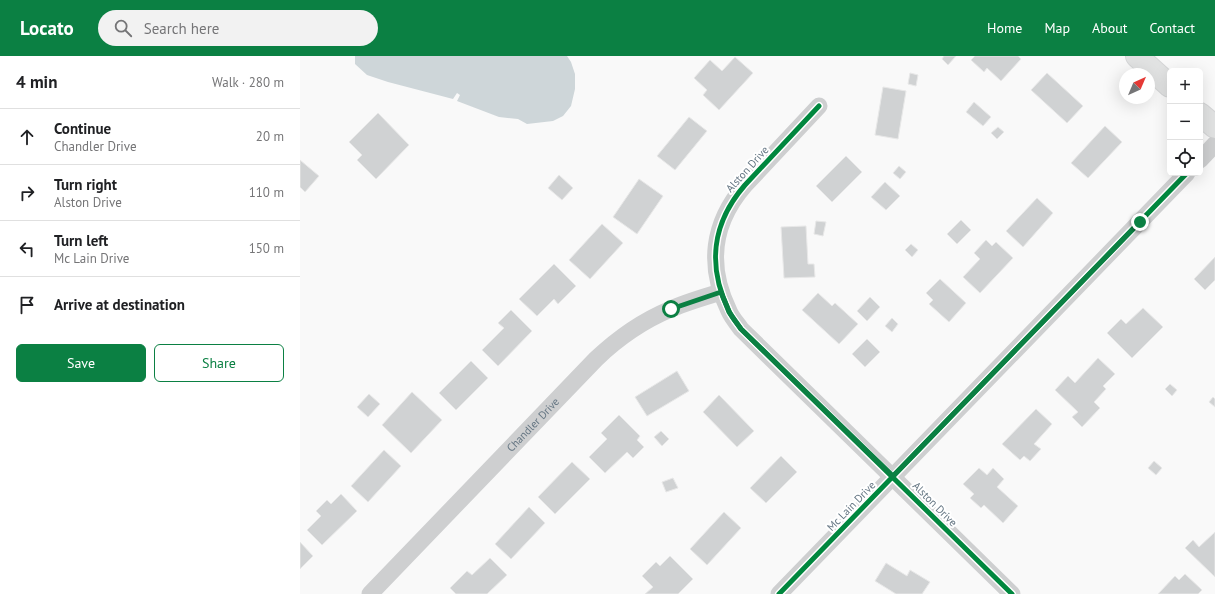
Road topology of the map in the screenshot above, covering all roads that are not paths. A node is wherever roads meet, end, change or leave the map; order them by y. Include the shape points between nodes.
1 (1138, 56) edge
2 (1167, 83) edge
3 (819, 106) dead end
4 (1203, 117) edge
5 (1215, 127) edge
6 (1215, 144) edge
7 (1203, 157) edge
8 (1184, 176) edge
9 (721, 292) junction
10 (893, 476) junction
11 (370, 594) edge
12 (779, 594) edge
13 (1012, 594) edge

1 - 2 main road
3 - 9 street, Alston Drive via 745,185 727,210 716,247 716,270
4 - 5 main road
6 - 7 street
8 - 10 street, Mc Lain Drive
9 - 10 street, Alston Drive via 729,312 741,329
9 - 11 street, Chandler Drive via 652,318 608,348
10 - 12 street, Mc Lain Drive
10 - 13 street, Alston Drive

